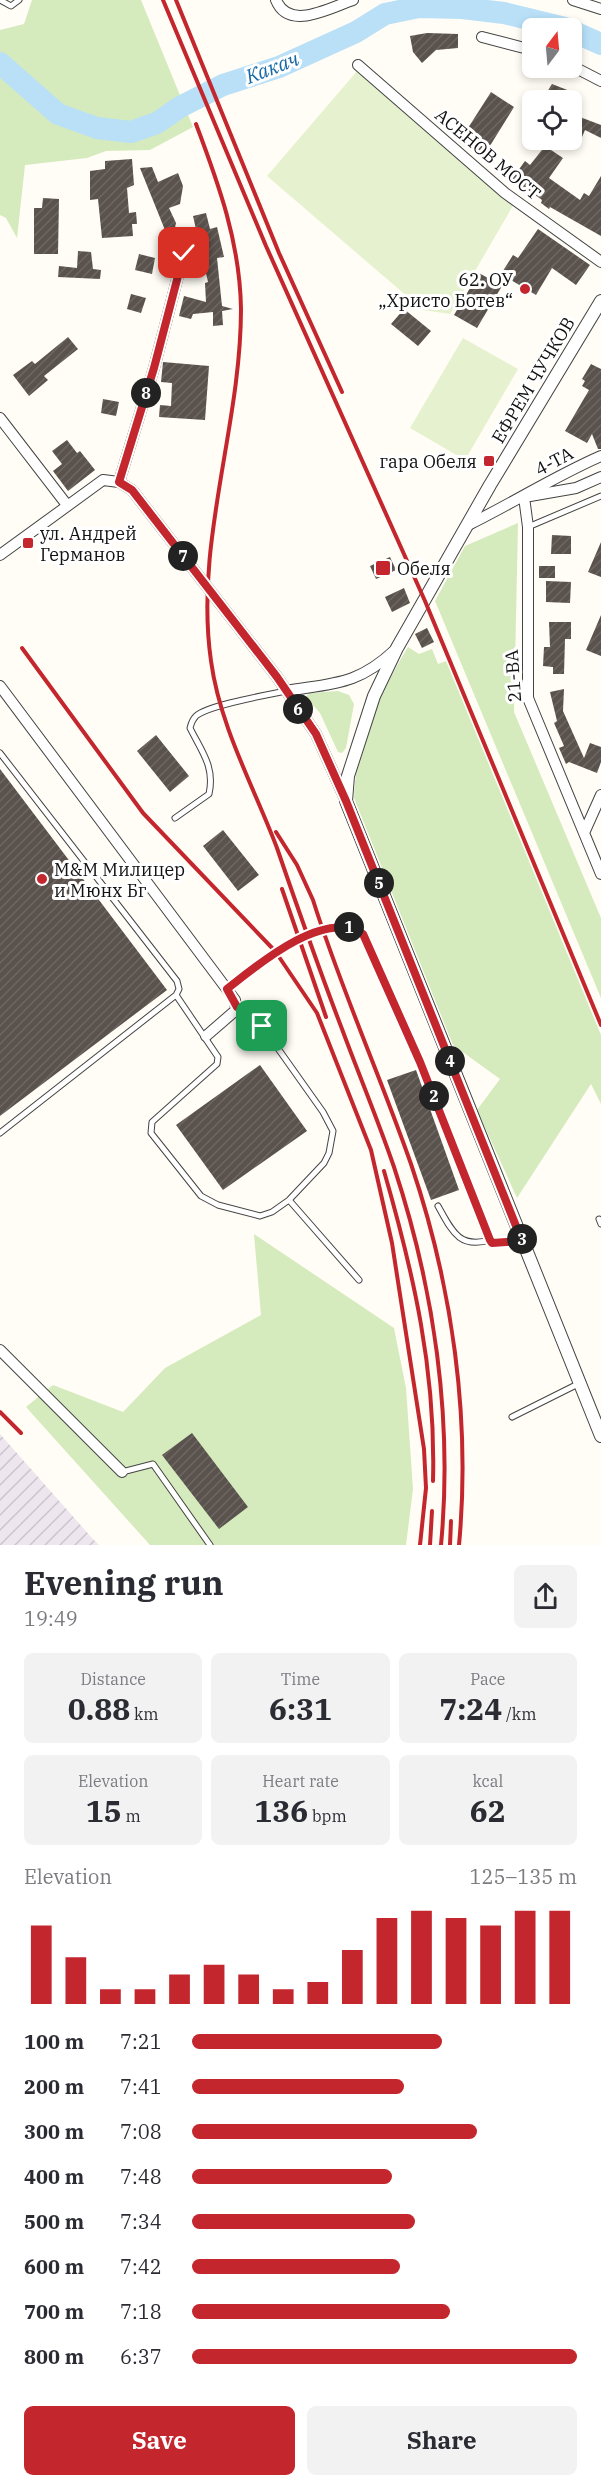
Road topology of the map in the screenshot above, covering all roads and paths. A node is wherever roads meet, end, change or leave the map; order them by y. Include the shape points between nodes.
1 (0, 0) edge
2 (19, 0) edge
3 (276, 0) edge
4 (353, 0) edge
5 (573, 0) edge
6 (601, 9) edge
7 (482, 38) dead end
8 (522, 48) edge
9 (358, 65) dead end
10 (582, 71) edge
11 (601, 81) edge
12 (184, 253) dead end
13 (601, 262) edge
14 (601, 301) edge
15 (0, 418) edge
16 (601, 456) edge
17 (601, 477) edge
18 (119, 482) junction
19 (601, 496) edge
20 (524, 497) junction
21 (67, 505) junction
22 (468, 525) junction
23 (528, 527) junction
24 (0, 555) edge
25 (397, 648) junction
26 (0, 686) edge
27 (286, 691) junction
28 (0, 753) edge
29 (601, 795) edge
30 (346, 801) junction
31 (175, 818) dead end
32 (584, 833) junction
33 (601, 874) edge
34 (227, 989) junction
35 (176, 995) junction
36 (237, 1007) junction
37 (206, 1036) junction
38 (0, 1133) edge
39 (289, 1200) junction
40 (438, 1206) dead end
41 (490, 1240) junction
42 (522, 1241) junction
43 (359, 1280) dead end
44 (0, 1350) edge
45 (580, 1383) junction
46 (512, 1417) dead end
47 (601, 1436) edge
48 (122, 1472) joint
49 (210, 1545) edge

1 - 2 lane via 11,6
3 - 4 street via 288,15 304,16
5 - 6 street
7 - 8 street
9 - 13 street, АСЕНОВ МОСТ via 505,193
10 - 11 street
12 - 18 street
14 - 22 street, ЕФРЕМ ЧУЧКОВ
15 - 21 street
16 - 20 street, 4-ТА
17 - 20 street, 4-ТА via 576,488
18 - 21 street via 103,480
18 - 27 street via 132,490
19 - 23 lane
20 - 22 street, 4-ТА
20 - 23 street, 21-ВА
21 - 24 street
22 - 25 street, ЕФРЕМ ЧУЧКОВ
23 - 32 street, 21-ВА via 528,698
25 - 27 street via 375,669 350,680
25 - 30 street, ЕФРЕМ ЧУЧКОВ via 374,696 348,776
26 - 34 street
27 - 30 street via 316,734
27 - 31 lane via 213,709 192,720 189,729 212,770 211,786 209,794
28 - 35 lane via 177,981
29 - 32 street
30 - 42 street
32 - 33 street, 21-ВА
34 - 36 street
34 - 41 lane via 274,951 298,939 347,927 363,934 420,1062
35 - 37 lane
35 - 38 lane
36 - 37 street
36 - 39 lane via 253,1015 262,1026 333,1131 324,1163
37 - 39 lane via 218,1057 217,1064 152,1122 151,1133 201,1196 218,1205 260,1216
39 - 43 lane
40 - 41 lane via 452,1231 466,1241 474,1244
41 - 42 lane
42 - 45 street
44 - 48 street
45 - 46 lane
45 - 47 street
48 - 49 lane via 153,1464

